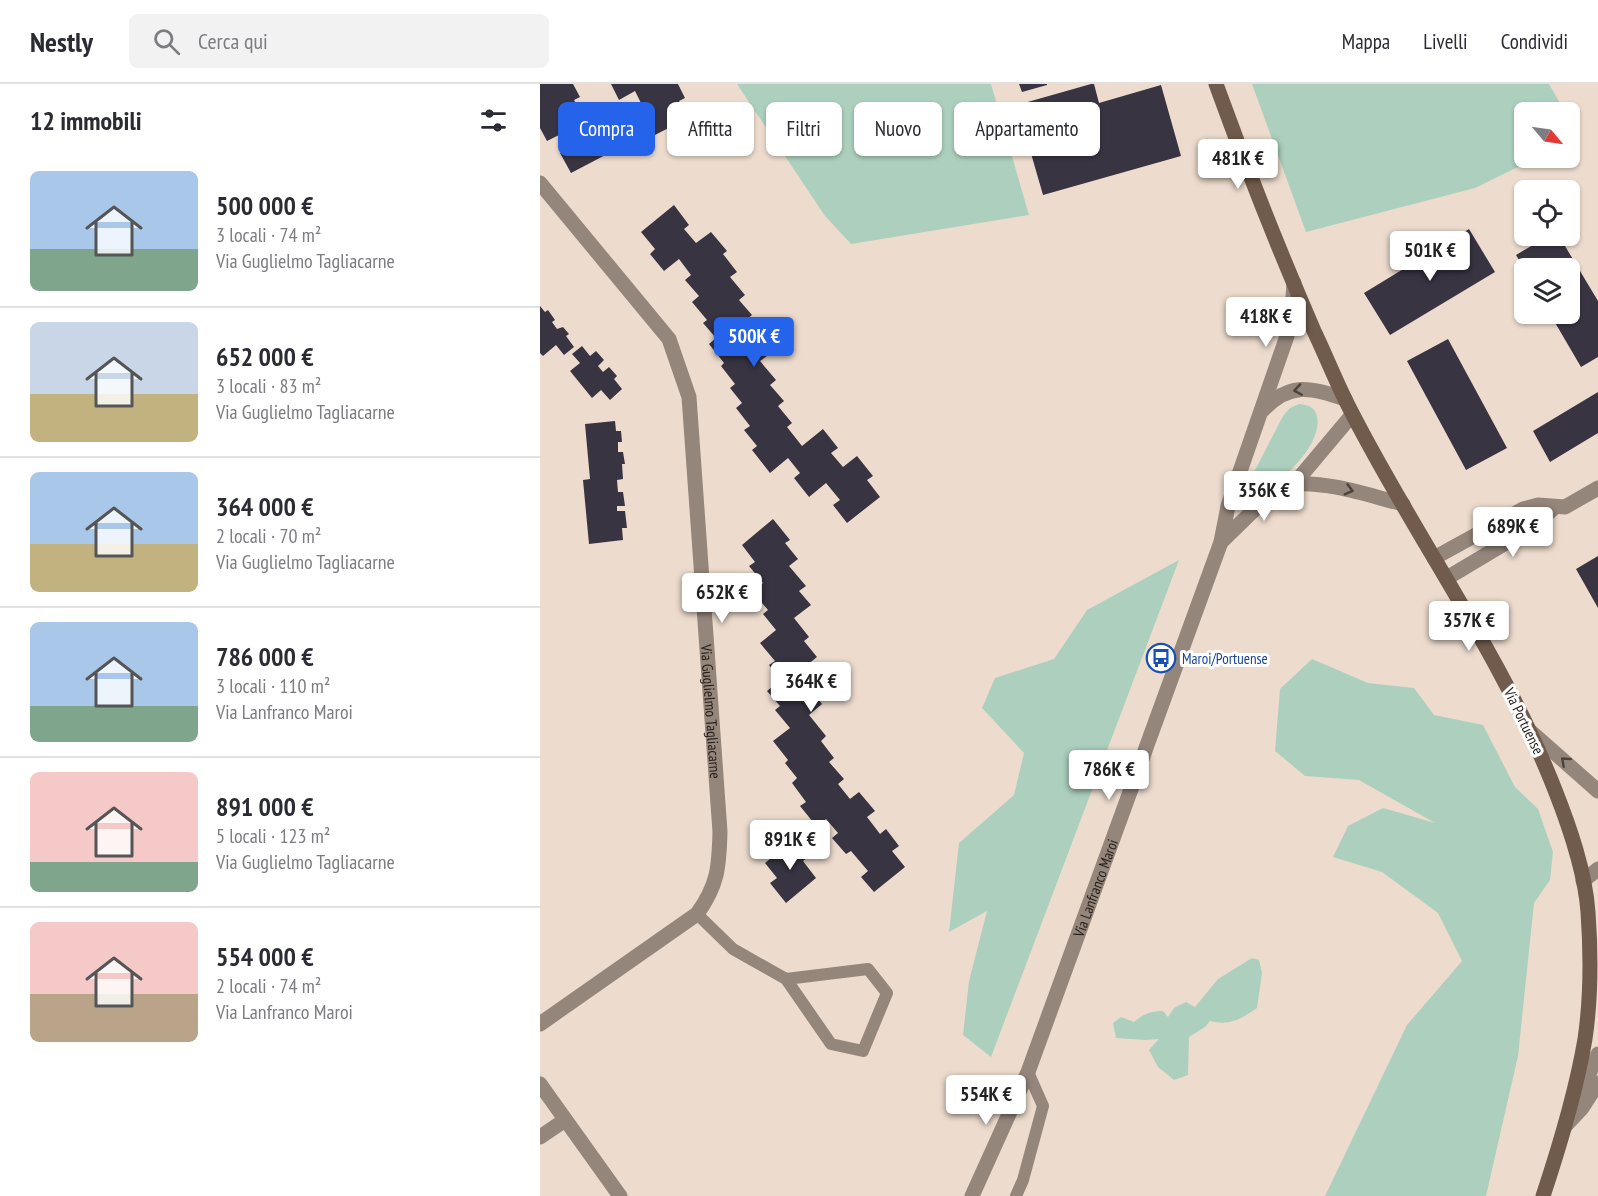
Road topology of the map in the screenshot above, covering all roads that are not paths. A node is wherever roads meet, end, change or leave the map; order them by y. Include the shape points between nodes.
1 (1216, 84) edge
2 (540, 183) edge
3 (1294, 284) junction
4 (1345, 399) junction
5 (1352, 415) junction
6 (1258, 416) junction
7 (1294, 484) junction
8 (1598, 488) edge
9 (1403, 504) junction
10 (1555, 507) junction
11 (1221, 542) junction
12 (1434, 558) junction
13 (1447, 578) junction
14 (1531, 732) junction
15 (1598, 791) edge
16 (1598, 869) edge
17 (1583, 881) junction
18 (697, 914) junction
19 (1593, 915) edge
20 (786, 979) junction
21 (540, 1024) edge
22 (1598, 1054) edge
23 (1028, 1071) junction
24 (1598, 1083) edge
25 (540, 1084) edge
26 (565, 1120) junction
27 (1566, 1125) junction
28 (540, 1137) edge
29 (620, 1196) edge
30 (972, 1196) edge
31 (1017, 1196) edge
32 (1543, 1196) edge

1 - 3 main road, Via Portuense
2 - 18 street, Via Guglielmo Tagliacarne via 669,339 689,397 720,832 719,864 710,896
3 - 4 main road, Via Portuense
3 - 6 street, Via Lanfranco Maroi via 1289,329
4 - 5 main road, Via Portuense
4 -> 6 street via 1318,390 1293,390 1274,400
5 - 7 street, Via Lanfranco Maroi
5 - 9 main road, Via Portuense
6 - 11 street, Via Lanfranco Maroi via 1228,506
7 -> 9 street via 1334,486
7 - 11 street, Via Lanfranco Maroi via 1258,506
8 - 10 street via 1565,507
9 - 12 main road, Via Portuense
10 - 12 street via 1538,505 1523,509
10 - 13 street via 1534,526
11 - 23 street, Via Lanfranco Maroi
12 - 13 main road, Via Portuense
13 - 14 main road, Via Portuense
15 -> 14 street
14 - 17 main road, Via Portuense via 1562,809
16 - 17 street
17 - 19 main road, Via Portuense
18 - 20 lane via 733,949
18 - 21 street, Via Guglielmo Tagliacarne
19 - 27 main road, Via Portuense via 1587,1019
20 - 20 lane via 831,1044 863,1051 887,993 868,969
22 - 27 street
23 - 30 street, Via Lanfranco Maroi
23 - 31 lane via 1043,1106
24 - 27 street
25 - 26 street
26 - 28 street
26 - 29 street
27 - 32 main road, Via Portuense

